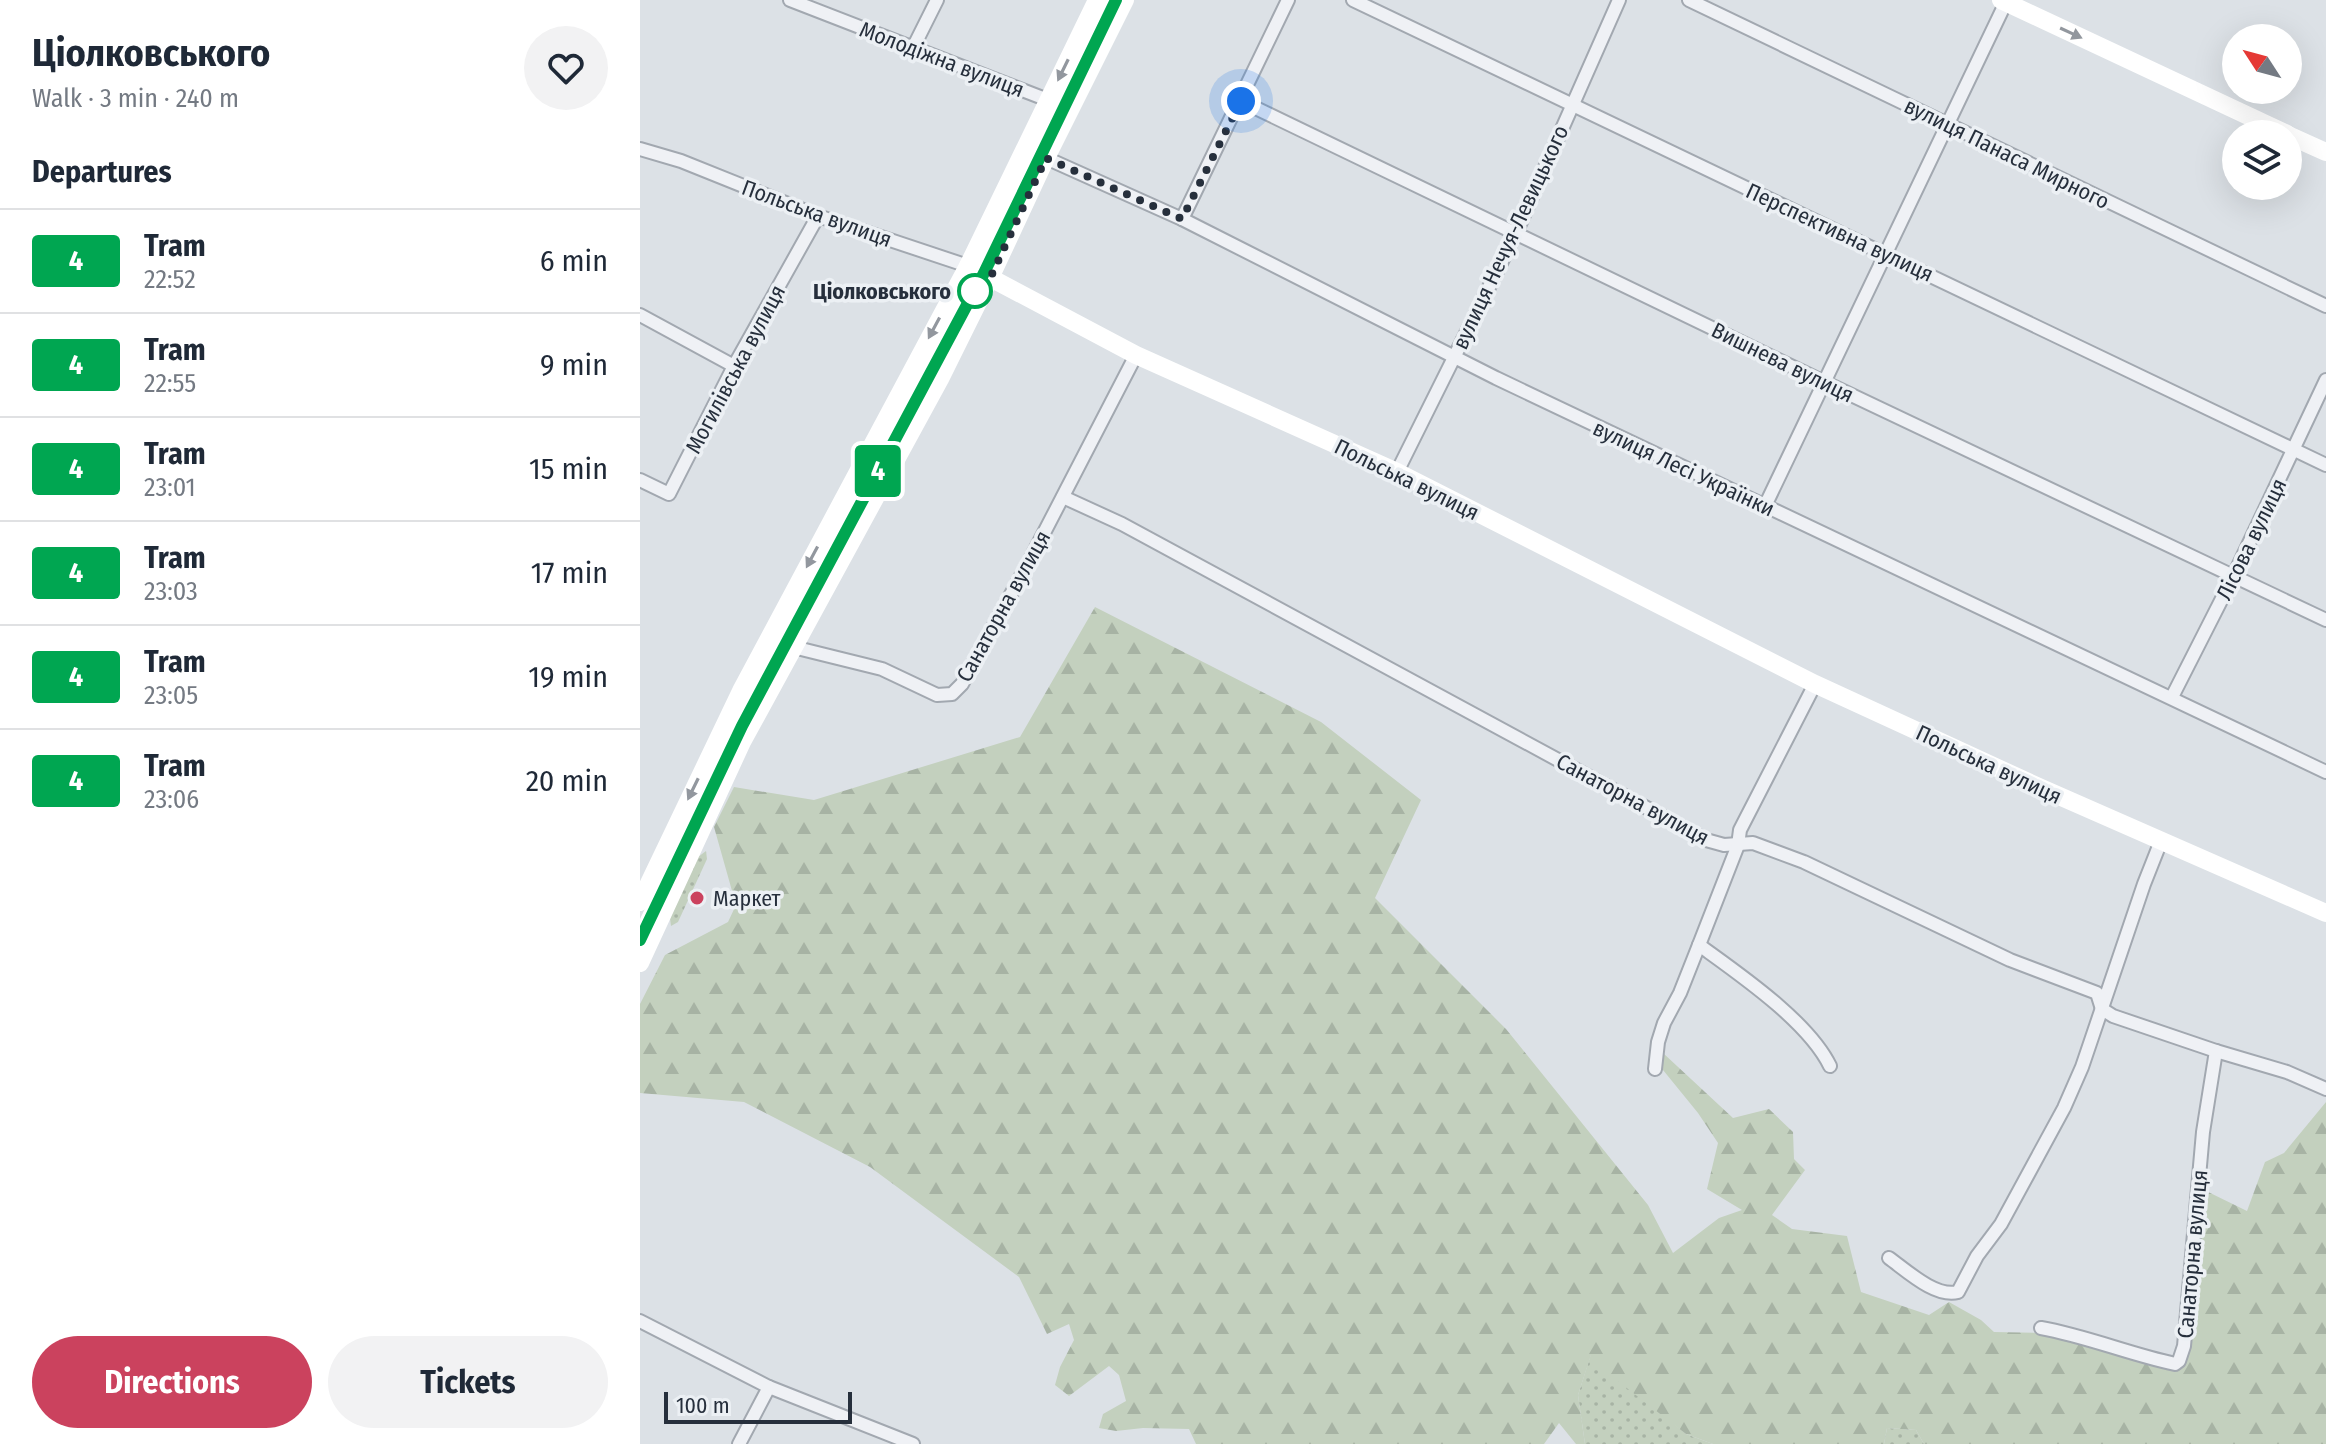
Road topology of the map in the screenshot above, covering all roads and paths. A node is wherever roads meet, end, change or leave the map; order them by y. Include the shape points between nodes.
1 (790, 0) edge
2 (937, 0) edge
3 (1097, 0) edge
4 (1125, 0) edge
5 (1288, 0) edge
6 (1353, 0) edge
7 (1619, 0) edge
8 (1689, 0) edge
9 (2005, 1) edge
10 (913, 48) junction
11 (1048, 100) junction
12 (1241, 101) junction
13 (1572, 105) junction
14 (2257, 120) edge
15 (1947, 124) junction
16 (2302, 141) edge
17 (640, 149) edge
18 (2326, 152) edge
19 (1046, 158) junction
20 (818, 216) junction
21 (1182, 219) junction
22 (1516, 233) junction
23 (1885, 253) junction
24 (968, 266) junction
25 (991, 276) junction
26 (2326, 306) edge
27 (640, 315) edge
28 (1136, 355) junction
29 (1454, 356) junction
30 (734, 366) junction
31 (2326, 380) edge
32 (1824, 382) junction
33 (2294, 449) junction
34 (2326, 465) edge
35 (1397, 472) junction
36 (640, 480) edge
37 (1063, 497) junction
38 (1765, 506) junction
39 (2234, 575) junction
40 (2326, 620) edge
41 (793, 647) junction
42 (1815, 684) junction
43 (2172, 697) junction
44 (2326, 772) edge
45 (2161, 841) junction
46 (1738, 845) junction
47 (640, 902) edge
48 (2326, 913) edge
49 (1699, 945) junction
50 (640, 963) edge
51 (2102, 1009) junction
52 (2216, 1051) junction
53 (1830, 1066) dead end
54 (1655, 1069) dead end
55 (2326, 1089) edge
56 (1889, 1258) dead end
57 (640, 1321) edge
58 (2041, 1328) dead end
59 (769, 1387) junction
60 (739, 1444) edge
61 (913, 1444) edge

1 - 10 street, Молодіжна вулиця
2 - 10 street
3 -> 11 main road
4 - 19 main road
5 - 12 street
6 - 13 street, Перспективна вулиця
7 - 13 street, вулиця Нечуя-Левицького
8 - 15 street, вулиця Панаса Мирного
9 -> 14 main road
9 - 15 street
10 - 11 street, Молодіжна вулиця
11 - 24 main road
12 - 21 street
12 - 22 street, Вишнева вулиця
13 - 22 street, вулиця Нечуя-Левицького
13 - 23 street, Перспективна вулиця
15 - 23 street
15 - 26 street, вулиця Панаса Мирного
16 - 18 main road
17 - 20 street, Польська вулиця
19 - 21 street, вулиця Лесі Українки
19 - 25 main road
20 - 24 street, Польська вулиця
20 - 30 street, Могилівська вулиця
21 - 29 street, вулиця Лесі Українки
22 - 29 street, вулиця Нечуя-Левицького
22 - 32 street, Вишнева вулиця
23 - 32 street
23 - 33 street, Перспективна вулиця
24 - 25 main road, Польська вулиця
24 -> 47 main road via 742,689
25 - 28 main road, Польська вулиця
25 - 41 main road
27 - 30 street
28 - 35 main road, Польська вулиця
28 - 37 street, Санаторна вулиця
29 - 35 street, вулиця Нечуя-Левицького
29 - 38 street, вулиця Лесі Українки
30 - 36 street, Могилівська вулиця via 669,494
31 - 33 street, Лісова вулиця
32 - 38 street
32 - 39 street, Вишнева вулиця
33 - 34 street, Перспективна вулиця
33 - 39 street, Лісова вулиця
35 - 42 main road, Польська вулиця
37 - 41 street, Санаторна вулиця via 952,694 937,695 882,669
37 - 46 street, Санаторна вулиця via 1706,840
38 - 43 street, вулиця Лесі Українки
39 - 40 street, Вишнева вулиця
39 - 43 street, Лісова вулиця
41 - 50 main road via 742,742
42 - 45 main road, Польська вулиця
42 - 46 street via 1740,830
43 - 44 street, вулиця Лесі Українки
45 - 48 main road, Польська вулиця
45 - 51 street
46 - 49 street
46 - 51 street, Санаторна вулиця via 1753,843 1804,862 2010,960 2097,993
49 - 53 street via 1763,992 1823,1052
49 - 54 street via 1664,1023
51 - 52 street, Санаторна вулиця
51 - 56 street via 2064,1108 1958,1292 1937,1291
52 - 55 street, Санаторна вулиця
52 - 58 street, Санаторна вулиця via 2179,1361 2152,1359
57 - 59 street
59 - 60 street
59 - 61 street

